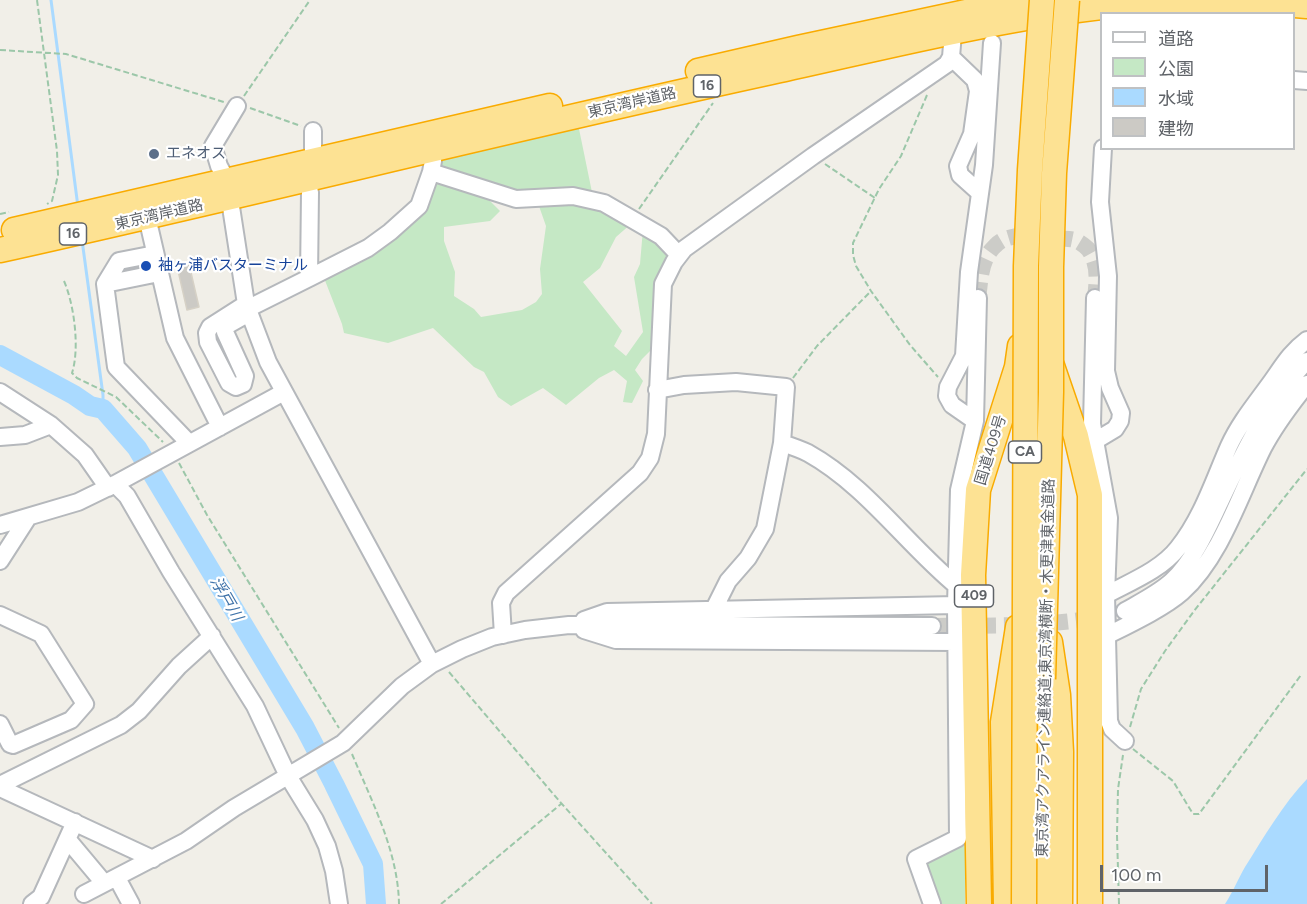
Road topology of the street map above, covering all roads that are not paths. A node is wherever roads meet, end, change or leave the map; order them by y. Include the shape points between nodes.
1 (1022, 0) edge
2 (1054, 5) edge
3 (1307, 6) edge
4 (954, 16) edge
5 (992, 43) dead end
6 (951, 57) junction
7 (237, 106) road end
8 (313, 131) road end
9 (1103, 150) edge
10 (313, 152) dead end
11 (431, 162) junction
12 (228, 190) junction
13 (310, 192) dead end
14 (980, 193) junction
15 (147, 218) junction
16 (5, 223) edge
17 (0, 250) edge
18 (155, 254) junction
19 (679, 255) junction
20 (159, 273) junction
21 (309, 278) junction
22 (105, 284) junction
23 (1028, 295) junction
24 (978, 298) tunnel mouth
25 (1095, 298) tunnel mouth
26 (247, 308) junction
27 (1043, 337) junction
28 (1307, 339) edge
29 (1307, 361) edge
30 (1307, 384) edge
31 (657, 390) junction
32 (284, 392) junction
33 (0, 393) edge
34 (975, 421) junction
35 (51, 424) junction
36 (220, 427) junction
37 (0, 437) edge
38 (1095, 441) junction
39 (189, 443) junction
40 (782, 443) junction
41 (111, 486) junction
42 (27, 519) junction
43 (0, 525) edge
44 (0, 561) edge
45 (957, 586) junction
46 (1106, 595) junction
47 (956, 605) junction
48 (712, 611) junction
49 (1125, 611) tunnel mouth
50 (0, 615) edge
51 (569, 625) junction
52 (932, 626) tunnel mouth
53 (503, 635) junction
54 (212, 636) junction
55 (1106, 636) junction
56 (957, 642) junction
57 (436, 662) junction
58 (0, 724) edge
59 (1125, 741) road end
60 (288, 776) junction
61 (2, 790) edge
62 (75, 822) junction
63 (68, 840) junction
64 (153, 859) junction
65 (111, 880) junction
66 (84, 894) dead end
67 (39, 902) edge
68 (131, 904) edge
69 (339, 904) edge
70 (932, 904) edge
71 (979, 904) edge
72 (1006, 904) edge
73 (1024, 904) edge
74 (1043, 904) edge
75 (1060, 904) edge
76 (1090, 904) edge

1 - 4 highway, 東京湾岸道路 / 16
2 - 3 highway, 東京湾岸道路 / 16 via 1254,1
2 - 4 highway, 東京湾岸道路 / 16
2 - 23 highway, 国道409号 / 409
2 - 27 highway
2 - 73 highway, 東京湾アクアライン連絡道;東京湾横断・木更津東金道路 / CA, bridge via 1030,170 1026,266
2 - 74 highway, 東京湾アクアライン連絡道;東京湾横断・木更津東金道路 / CA, bridge
4 - 6 street
4 - 11 highway, 東京湾岸道路 / 16
4 - 12 highway, 東京湾岸道路 / 16 via 798,48
5 - 14 street
6 - 14 street via 975,80 978,91 972,134 958,166 960,175
6 - 19 street via 947,64
7 - 12 street via 213,146
8 - 10 street
9 - 38 street via 1100,202 1108,276 1106,371 1121,412 1114,429
11 - 12 highway, 東京湾岸道路 / 16
11 - 19 street via 516,199 573,196 604,203 661,236
11 - 21 street via 419,206 368,248
12 - 15 highway, 東京湾岸道路 / 16
12 - 16 highway, 東京湾岸道路 / 16
12 - 26 street
13 - 21 street
14 - 34 street via 969,272 964,356 947,396 952,405
15 - 17 highway, 東京湾岸道路 / 16
15 - 18 street
18 - 20 street
18 - 22 street via 119,261
19 - 31 street via 663,284
20 - 22 street
20 - 36 street via 175,338
21 - 26 street
22 - 39 street via 116,367
23 - 71 highway, 国道409号 / 409 via 1017,367 978,490 973,575
23 - 72 highway via 1020,615 1003,722
24 - 34 street
25 - 38 street
26 - 26 street via 226,326 225,332 245,376 243,384 236,387 229,383 207,333 216,323
26 - 32 street
27 - 75 highway via 1041,579 1058,695
27 - 76 highway via 1077,436 1090,495
28 - 46 street via 1292,352 1252,406 1179,547 1167,559
29 - 49 street via 1264,416 1192,555 1172,580
30 - 55 street via 1277,423 1198,575 1180,593
31 - 40 street via 736,382 786,387
31 - 53 street via 656,434 646,467 506,593 501,603
32 - 36 street
32 - 57 street
33 - 35 street
34 - 45 street via 959,490
35 - 37 street via 25,435
35 - 41 street via 85,454
36 - 39 street
38 - 46 street via 1109,518
39 - 41 street
40 - 45 street via 806,452 832,469
40 - 48 street via 765,529
41 - 42 street
41 - 54 street via 127,496
42 - 43 street
42 - 44 street
45 - 47 street
46 - 55 street
47 - 48 street
47 - 56 street
48 - 51 street via 607,612
50 - 58 street via 40,634 86,704 71,720 13,744
51 - 52 street
51 - 53 street
51 - 56 street via 616,640
53 - 57 street
54 - 60 street via 255,706
54 - 61 street via 121,725
55 - 59 street via 1109,721
56 - 70 street via 958,838 916,859
57 - 60 street via 402,686 344,740
60 - 64 street
60 - 69 street via 327,846
61 - 62 street
62 - 63 street
62 - 64 street
63 - 65 street
63 - 67 street
64 - 65 street
65 - 66 street
65 - 68 street

